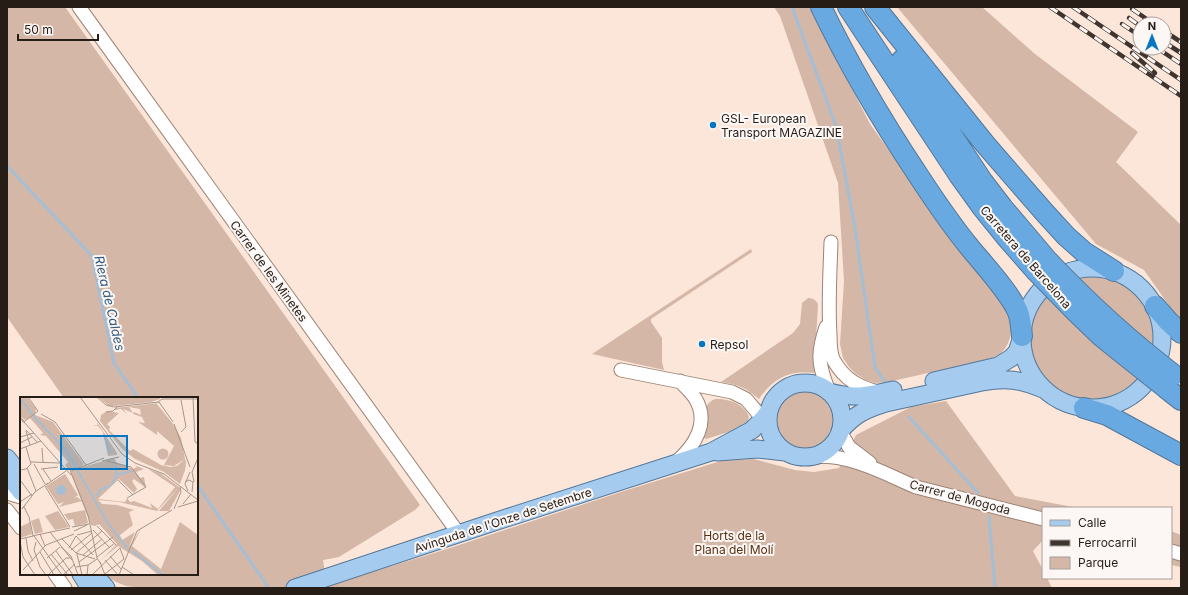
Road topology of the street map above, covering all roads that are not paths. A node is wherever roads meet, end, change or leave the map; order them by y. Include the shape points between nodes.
1 (79, 7) edge
2 (821, 7) edge
3 (848, 7) edge
4 (869, 7) edge
5 (875, 7) edge
6 (831, 242) dead end
7 (1041, 265) junction
8 (1114, 271) junction
9 (1155, 306) junction
10 (828, 316) junction
11 (1181, 333) edge
12 (1022, 336) junction
13 (621, 370) dead end
14 (680, 381) junction
15 (1176, 386) edge
16 (1043, 389) junction
17 (829, 392) junction
18 (882, 393) junction
19 (1084, 408) junction
20 (766, 415) junction
21 (840, 431) junction
22 (711, 452) junction
23 (785, 452) junction
24 (1181, 455) edge
25 (813, 456) junction
26 (7, 458) edge
27 (673, 464) junction
28 (7, 466) edge
29 (880, 471) junction
30 (7, 474) edge
31 (20, 475) edge
32 (20, 488) edge
33 (20, 490) edge
34 (7, 493) edge
35 (20, 497) edge
36 (7, 510) edge
37 (1042, 518) edge
38 (20, 527) edge
39 (459, 534) junction
40 (56, 575) edge
41 (82, 575) edge
42 (95, 575) edge
43 (65, 588) edge
44 (89, 588) edge
45 (106, 588) edge
46 (295, 588) edge

1 - 39 street, Carrer de les Minetes
2 - 12 highway via 855,73 918,175 1013,303 1021,322
3 - 7 highway, Carretera de Barcelona via 958,175 1002,232
4 - 7 highway, Carretera de Barcelona via 983,182
5 - 8 highway via 984,144 1045,214 1084,252
6 - 10 street
7 - 15 highway, Carretera de Barcelona, bridge via 1074,310 1102,337
8 - 9 main road via 1137,284
8 - 12 main road via 1099,268 1074,269 1050,280 1033,299 1024,321
9 - 11 highway
9 - 19 main road via 1161,323 1162,341 1154,374 1142,388 1121,402 1102,408
10 - 17 street via 819,356
10 - 18 street via 831,350 840,370 849,380 861,387
12 - 16 main road via 1022,346 1029,369
12 - 18 main road via 1017,352 998,366
13 - 14 street
14 - 20 street via 740,395
14 - 27 street via 699,405 701,423 694,443 686,454
16 - 19 main road via 1062,401
16 - 21 main road via 1019,381 993,380 873,407 855,416
17 - 18 main road via 851,397
17 - 20 main road via 820,386 807,383 794,384 778,394
17 - 21 main road via 841,411
19 - 24 highway via 1107,415
20 - 22 main road, Avinguda de l'Onze de Setembre via 747,433
20 - 23 main road via 771,436
21 - 25 main road via 829,448
21 - 29 street, Carrer de Mogoda via 850,447
22 - 23 main road, Avinguda de l'Onze de Setembre via 757,449
22 - 27 main road, Avinguda de l'Onze de Setembre
23 - 25 main road via 802,457
25 - 29 street, Carrer de Mogoda via 843,458
26 - 31 main road
27 - 39 main road, Avinguda de l'Onze de Setembre
28 - 32 street
29 - 37 street, Carrer de Mogoda via 916,486
30 - 33 main road
34 - 35 street
36 - 38 street
39 - 46 main road, Avinguda de l'Onze de Setembre
40 - 43 street
41 - 44 main road
42 - 45 main road

